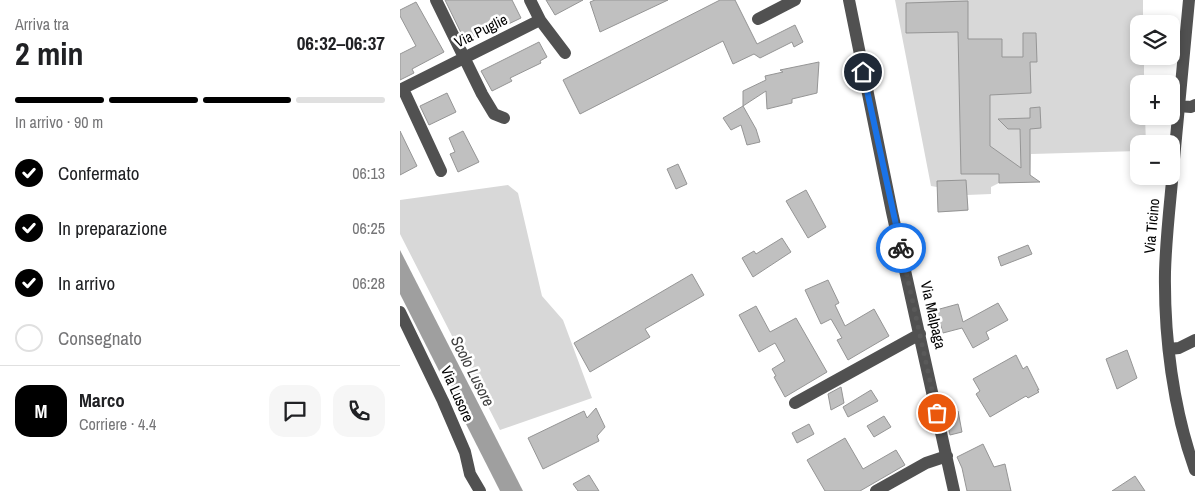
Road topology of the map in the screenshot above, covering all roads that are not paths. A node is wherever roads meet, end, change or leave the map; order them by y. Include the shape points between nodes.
1 (436, 0) edge
2 (530, 0) edge
3 (795, 0) edge
4 (849, 0) edge
5 (1189, 0) edge
6 (758, 19) dead end
7 (540, 20) junction
8 (565, 52) dead end
9 (465, 57) junction
10 (401, 89) edge
11 (1180, 95) edge
12 (1195, 105) edge
13 (1180, 106) edge
14 (504, 118) dead end
15 (1177, 125) edge
16 (441, 172) dead end
17 (400, 312) edge
18 (920, 334) junction
19 (1195, 340) edge
20 (1168, 349) junction
21 (795, 403) dead end
22 (947, 456) junction
23 (1195, 470) edge
24 (480, 491) edge
25 (876, 491) edge
26 (954, 491) edge

1 - 9 street
2 - 7 street
3 - 6 street
4 - 18 street, Via Malpaga
5 - 11 street, Via Ticino
7 - 8 street
7 - 9 street, Via Puglie
9 - 10 street, Via Puglie
9 - 14 street via 494,114
10 - 16 street
12 - 13 street
15 - 20 street, Via Ticino via 1165,271
17 - 24 street, Via Lusore via 443,401 465,452 470,474
18 - 21 street
18 - 22 street, Via Malpaga
19 - 20 street via 1179,348
20 - 23 street, Via Ticino via 1176,398
22 - 25 street
22 - 26 street, Via Malpaga

